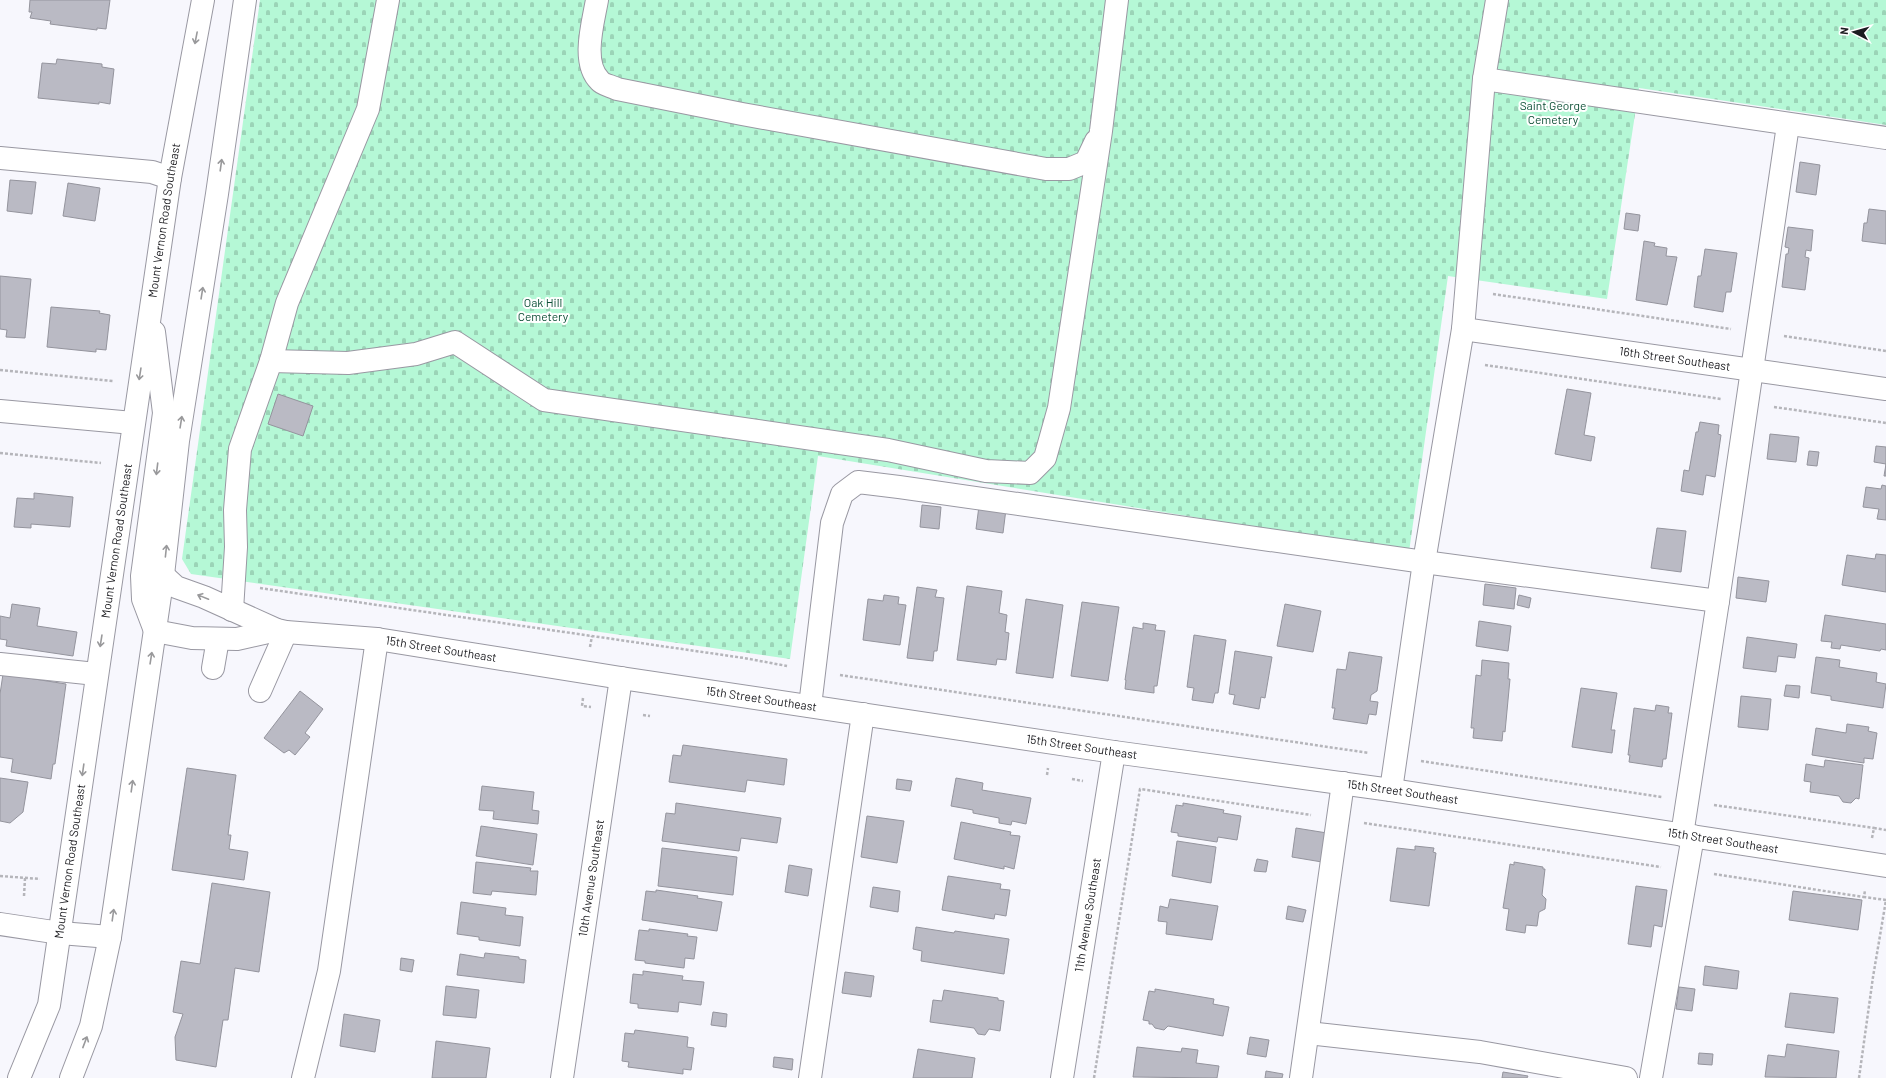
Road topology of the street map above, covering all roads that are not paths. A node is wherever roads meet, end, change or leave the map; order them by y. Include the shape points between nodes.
1 (203, 0) edge
2 (245, 0) edge
3 (388, 0) edge
4 (597, 0) edge
5 (1117, 0) edge
6 (1497, 0) edge
7 (1484, 79) junction
8 (1788, 125) junction
9 (1101, 131) junction
10 (1886, 138) edge
11 (0, 158) edge
12 (170, 178) junction
13 (151, 305) junction
14 (1463, 329) junction
15 (271, 361) junction
16 (1753, 370) junction
17 (1886, 389) edge
18 (0, 411) edge
19 (133, 422) junction
20 (1424, 562) junction
21 (163, 575) junction
22 (1718, 601) junction
23 (232, 610) junction
24 (155, 631) junction
25 (282, 631) junction
26 (218, 639) junction
27 (377, 639) junction
28 (0, 664) edge
29 (213, 668) dead end
30 (96, 674) junction
31 (621, 678) junction
32 (260, 691) dead end
33 (810, 706) junction
34 (863, 714) junction
35 (1114, 752) junction
36 (1343, 783) junction
37 (1391, 790) junction
38 (1687, 835) junction
39 (1886, 866) edge
40 (0, 924) edge
41 (60, 933) junction
42 (110, 937) junction
43 (1308, 1033) junction
44 (19, 1078) edge
45 (71, 1078) edge
46 (303, 1078) edge
47 (562, 1078) edge
48 (810, 1078) edge
49 (1062, 1078) edge
50 (1301, 1078) edge
51 (1626, 1078) edge
52 (1652, 1078) edge

1 -> 12 street, Mount Vernon Road Southeast
21 -> 2 street via 178,442
3 - 15 street via 368,109 287,303
4 - 9 street via 589,54 590,66 600,81 617,89 1046,169 1069,169 1086,162
5 - 9 street
6 - 7 street
7 - 8 street
7 - 14 street
8 - 10 street
8 - 16 street
9 - 15 street via 1059,408 1045,458 1030,473 986,471 888,450 544,400 454,342 416,354 348,363
11 - 12 street via 152,172
12 - 13 street, Mount Vernon Road Southeast
13 -> 19 street, Mount Vernon Road Southeast
13 -> 24 street via 164,413 142,576 143,599
14 - 16 street, 16th Street Southeast
14 - 20 street
15 - 23 street via 240,450
16 - 17 street, 16th Street Southeast
16 - 22 street
18 - 19 street
19 -> 30 street, Mount Vernon Road Southeast
20 - 22 street
20 - 33 street via 858,482 842,494 832,523
20 - 37 street
23 -> 21 street, 15th Street Southeast via 176,587
21 - 24 street
22 - 38 street via 1687,801
23 - 25 street, 15th Street Southeast
24 - 26 street, 15th Street Southeast via 192,638
42 -> 24 street
25 - 26 street, 15th Street Southeast via 237,639
25 - 27 street, 15th Street Southeast
25 - 32 street
26 - 29 street
27 - 31 street, 15th Street Southeast
27 - 46 street via 330,971
28 - 30 street
30 -> 41 street, Mount Vernon Road Southeast
31 - 33 street, 15th Street Southeast
31 - 47 street, 10th Avenue Southeast
33 - 34 street, 15th Street Southeast
34 - 35 street, 15th Street Southeast
34 - 48 street
35 - 36 street, 15th Street Southeast
35 - 49 street, 11th Avenue Southeast
36 - 37 street, 15th Street Southeast
36 - 43 street
37 - 38 street, 15th Street Southeast
38 - 39 street, 15th Street Southeast
38 - 52 street via 1687,870
40 - 41 street
41 - 42 street
41 - 44 street, Mount Vernon Road Southeast via 49,1005
45 -> 42 street via 91,1026
43 - 50 street
43 - 51 street via 1480,1052

